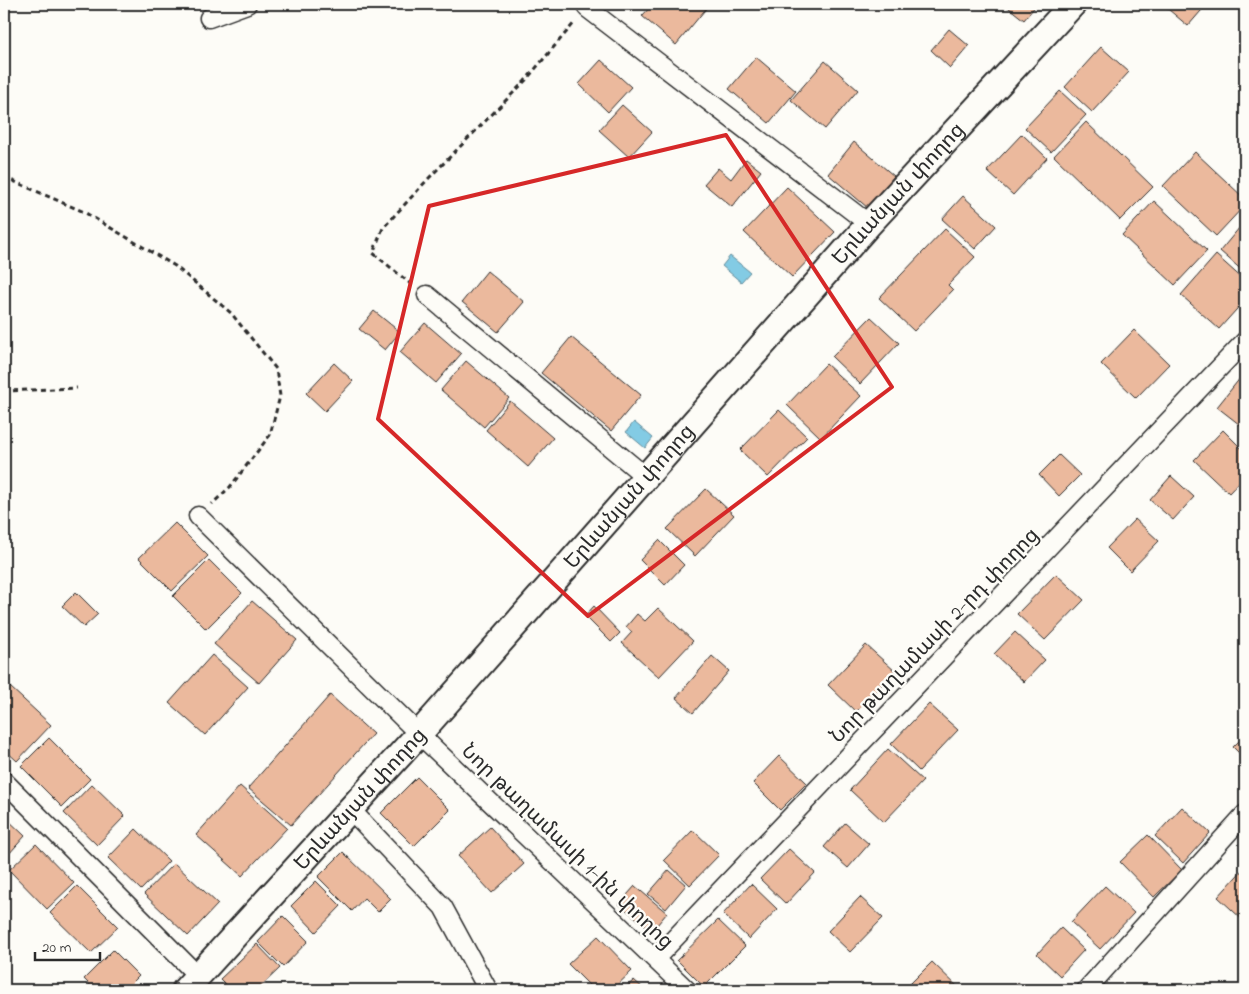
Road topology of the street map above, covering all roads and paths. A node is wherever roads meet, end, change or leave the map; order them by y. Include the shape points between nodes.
1 (247, 4) edge
2 (1073, 4) edge
3 (587, 8) joint
4 (209, 18) dead end
5 (4, 177) edge
6 (869, 224) junction
7 (426, 295) joint
8 (1245, 341) edge
9 (77, 388) dead end
10 (4, 391) edge
11 (646, 477) junction
12 (198, 516) joint
13 (418, 734) junction
14 (4, 781) edge
15 (350, 809) junction
16 (1245, 814) edge
17 (655, 960) junction
18 (192, 983) edge
19 (488, 990) edge
20 (686, 990) edge
21 (1086, 990) edge

1 - 4 street
2 - 6 main road, Երևանյան փողոց
3 - 6 street
3 - 7 path via 525,81 383,228 373,253
5 - 12 path via 84,212 175,266 231,313 276,369 280,396 270,435 230,487
6 - 11 main road, Երևանյան փողոց
7 - 11 street
8 - 17 street, Նոր թաղամասի 2-րդ փողոց
9 - 10 path
11 - 13 main road, Երևանյան փողոց
12 - 13 street, Նոր թաղամասի 1-ին փողոց
13 - 15 main road, Երևանյան փողոց
13 - 17 street, Նոր թաղամասի 1-ին փողոց
14 - 18 street
15 - 18 main road, Երևանյան փողոց
15 - 19 street via 443,907
16 - 21 street
17 - 20 street, Նոր թաղամասի 1-ին փողոց

